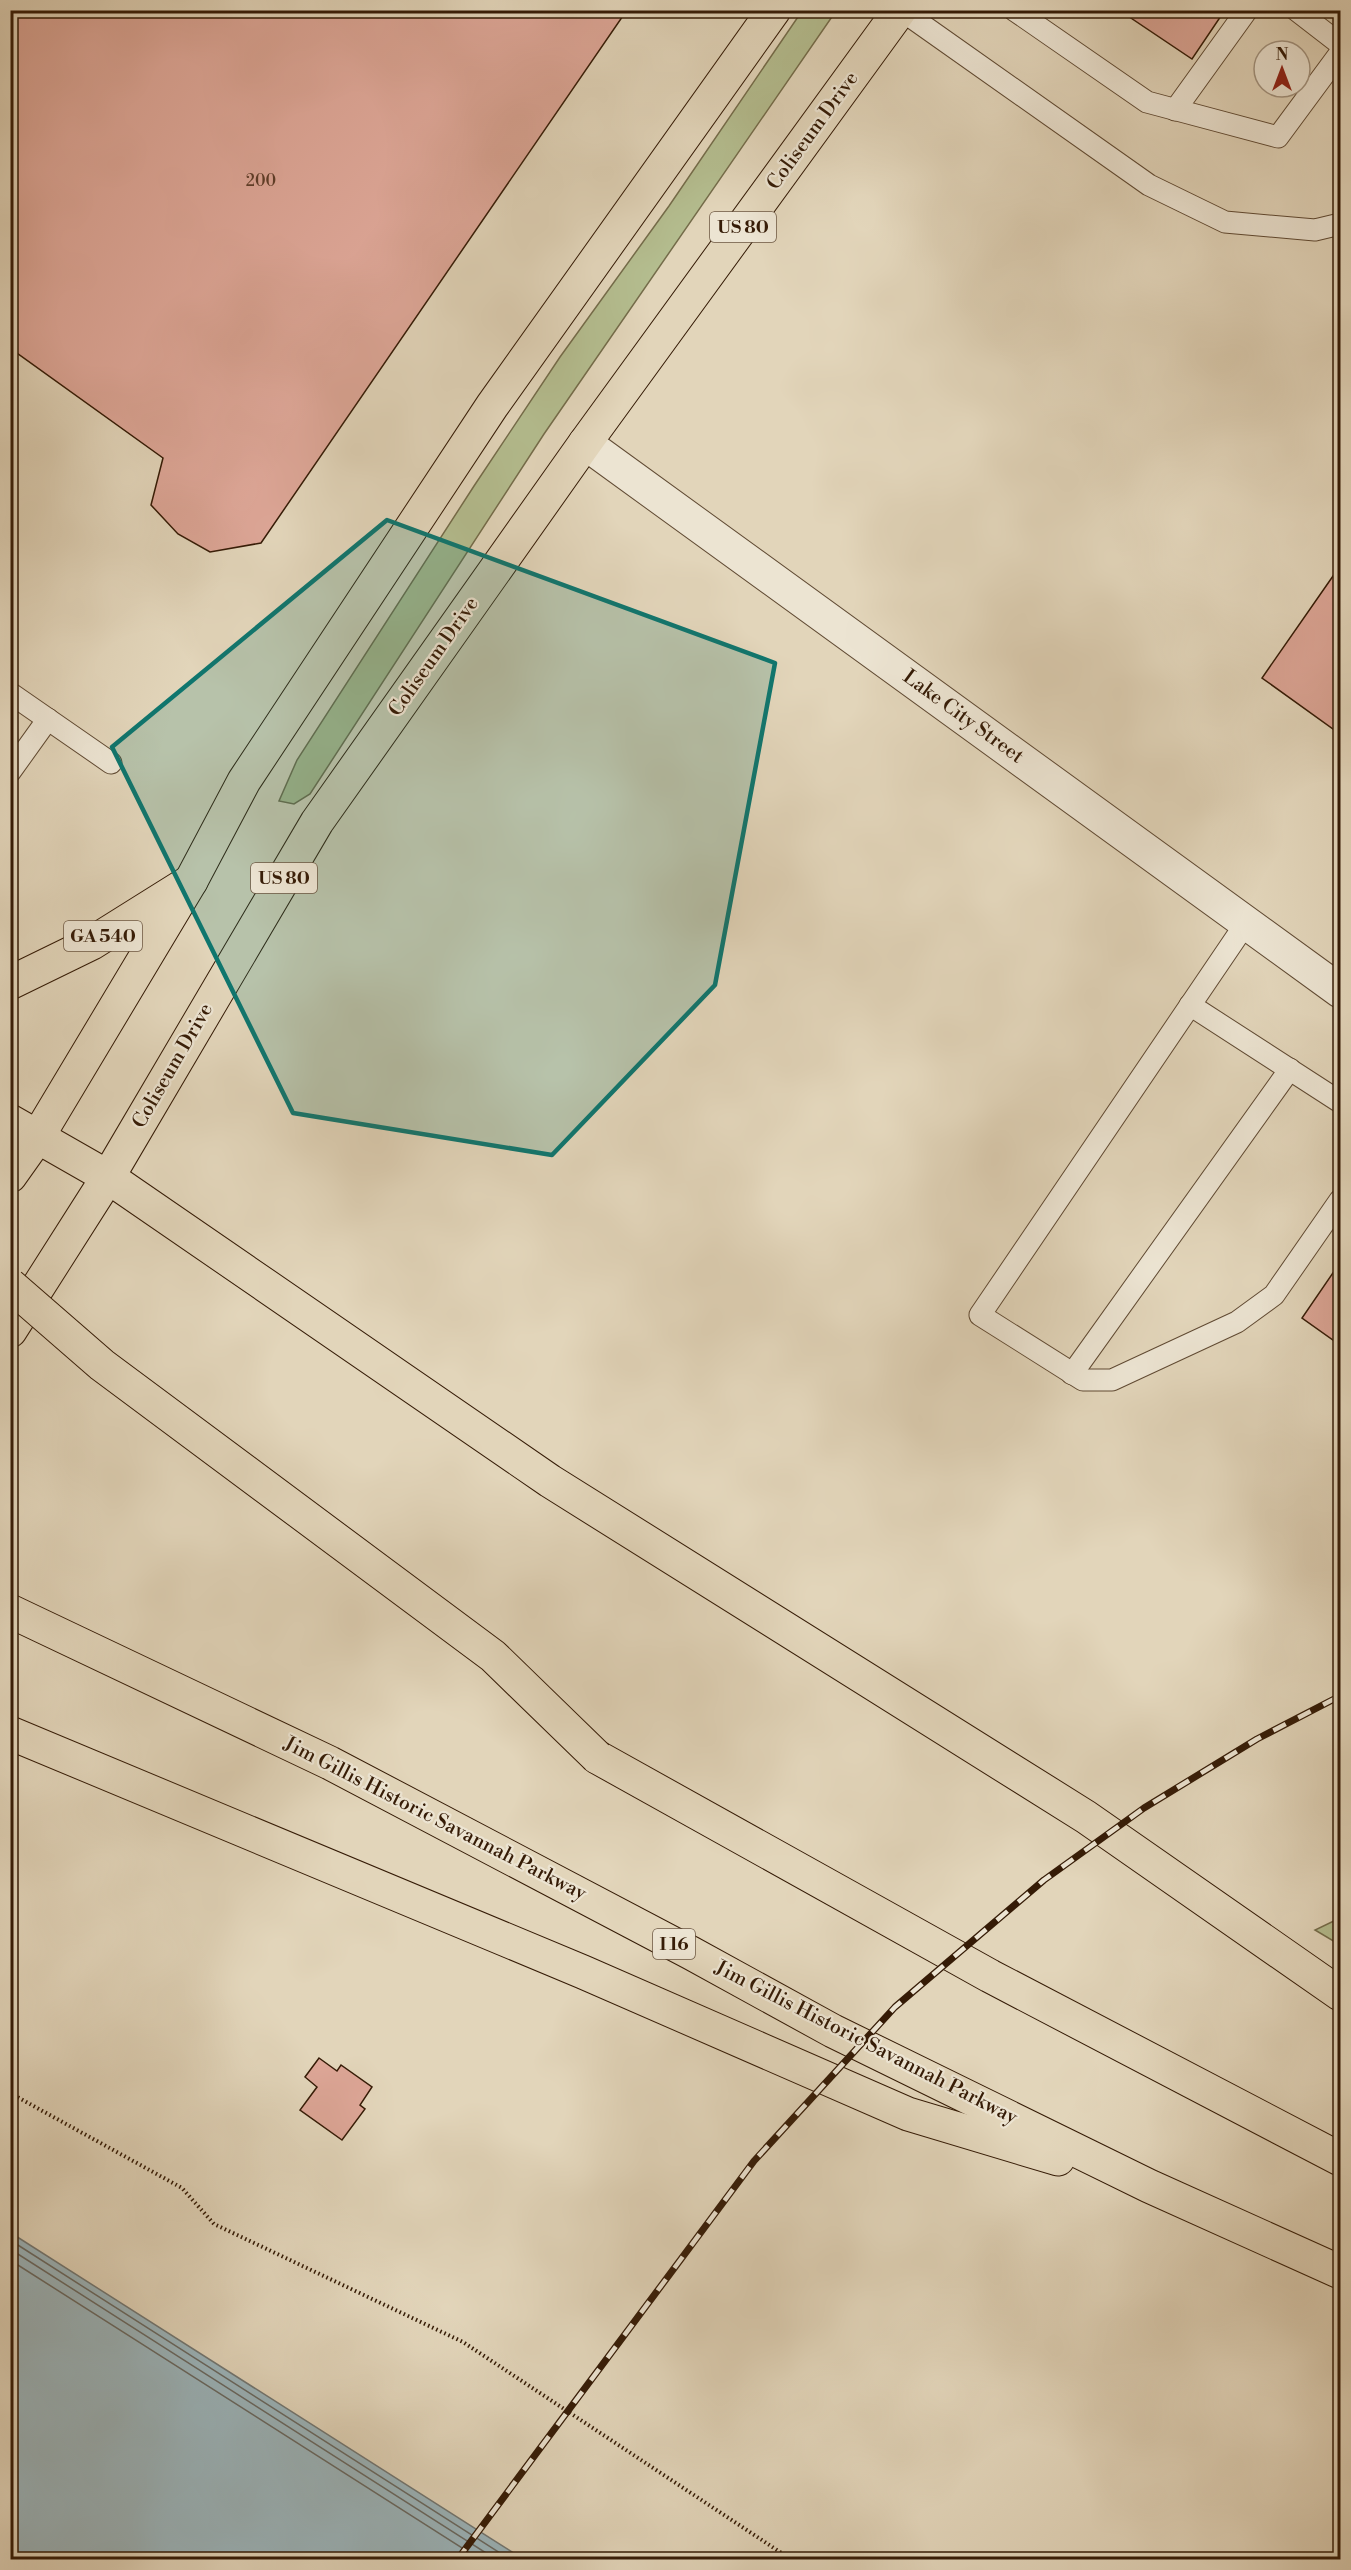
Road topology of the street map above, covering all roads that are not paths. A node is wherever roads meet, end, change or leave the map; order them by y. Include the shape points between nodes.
1 (774, 10) edge
2 (901, 10) edge
3 (1014, 10) edge
4 (1247, 10) edge
5 (1296, 10) edge
6 (1341, 44) edge
7 (1341, 53) edge
8 (1175, 110) junction
9 (1341, 224) edge
10 (585, 443) junction
11 (10, 693) edge
12 (48, 719) junction
13 (111, 763) dead end
14 (10, 772) edge
15 (191, 881) junction
16 (1246, 923) junction
17 (10, 983) edge
18 (1341, 991) edge
19 (1190, 1005) junction
20 (1290, 1069) junction
21 (1341, 1102) edge
22 (24, 1130) edge
23 (10, 1176) edge
24 (108, 1177) junction
25 (1341, 1200) edge
26 (10, 1285) edge
27 (10, 1331) edge
28 (1072, 1374) junction
29 (10, 1611) edge
30 (10, 1733) edge
31 (1341, 1994) edge
32 (1341, 2159) edge
33 (1149, 2186) junction
34 (1341, 2272) edge

1 - 15 main road via 492,406 244,782
2 - 9 lane via 1149,185 1225,222 1315,230
2 - 10 main road, Coliseum Drive / US 80
3 - 8 lane via 1147,102
4 - 8 lane
5 - 6 lane
7 - 8 lane via 1278,138
10 - 16 street, Lake City Street
10 - 24 main road, Coliseum Drive / US 80 via 317,822
11 - 12 lane
12 - 13 lane
12 - 14 lane
15 - 17 main road, GA 540 via 92,943
15 - 22 main road
16 - 18 street, Lake City Street
16 - 19 lane
19 - 20 lane
19 - 28 lane via 980,1315
20 - 21 lane
20 - 28 lane
22 - 23 main road
22 - 24 main road
24 - 27 main road, Coliseum Drive / US 80
24 - 31 main road via 550,1481 1086,1817
25 - 28 lane via 1274,1295 1237,1322 1112,1380 1083,1380
26 - 32 main road, bridge via 102,1365 493,1656 597,1757 980,1971
29 - 33 main road, Jim Gillis Historic Savannah Parkway / I 16 via 330,1763 833,2031
30 - 33 main road via 583,1972 908,2114
33 - 34 main road, Jim Gillis Historic Savannah Parkway / I 16

